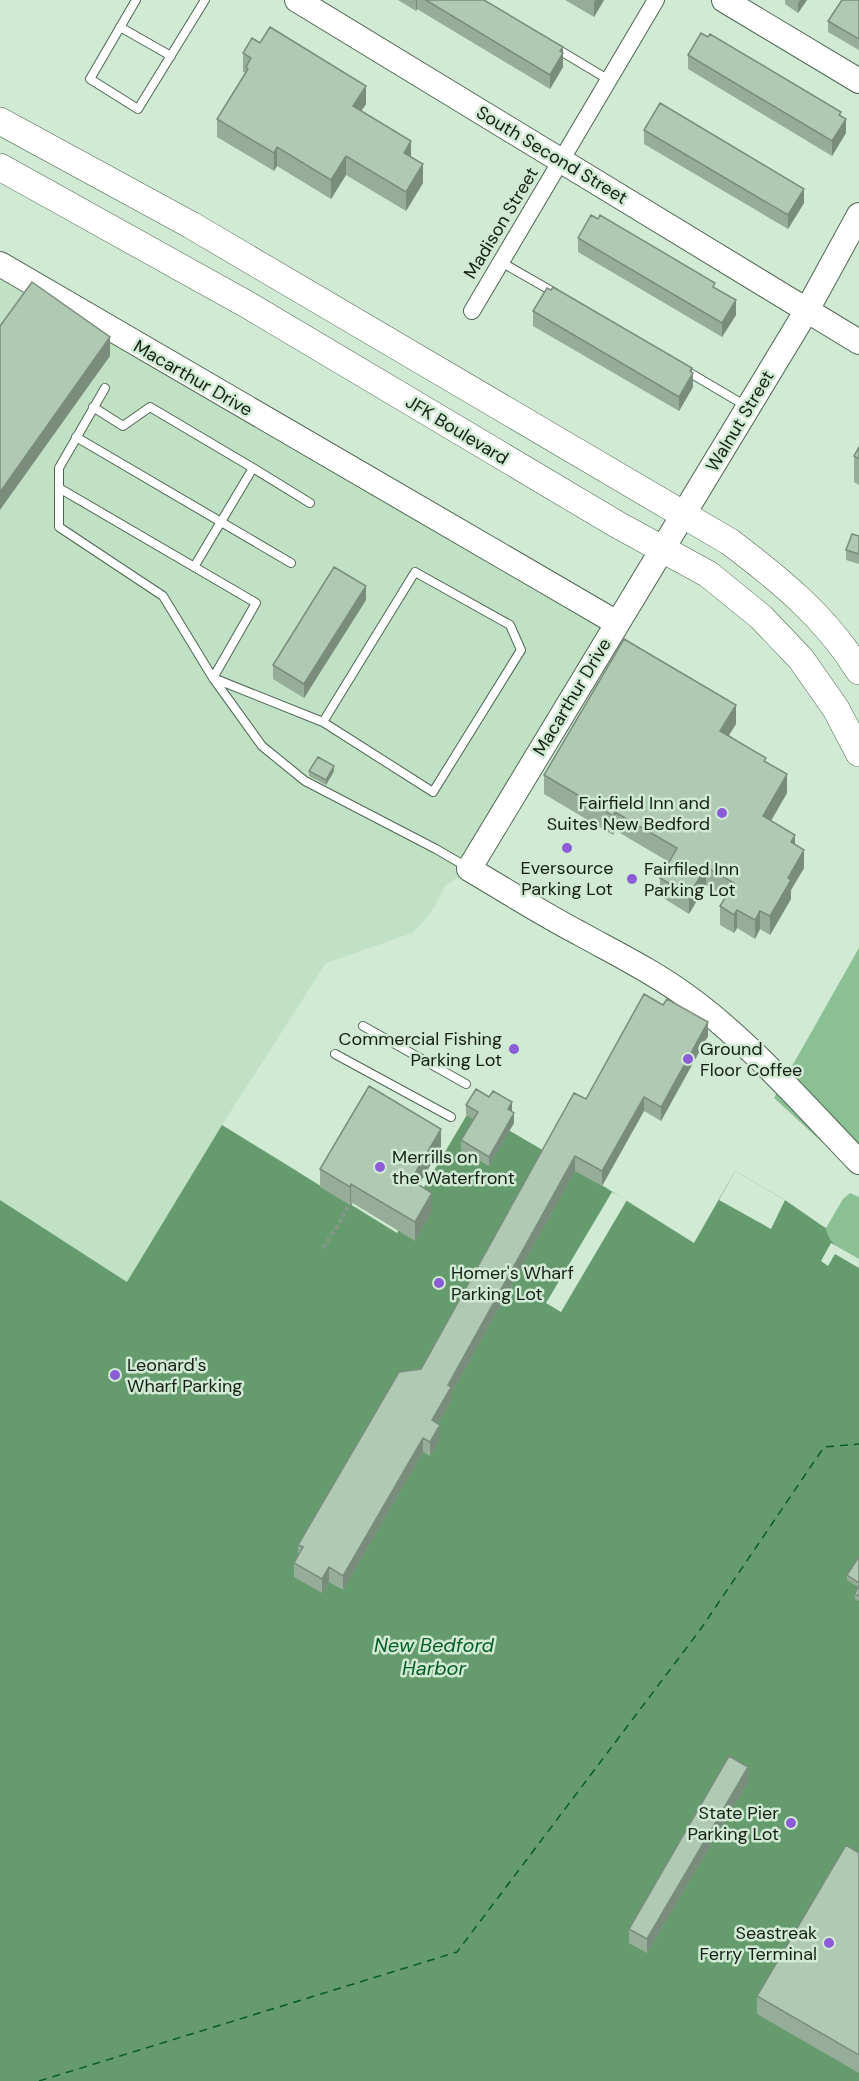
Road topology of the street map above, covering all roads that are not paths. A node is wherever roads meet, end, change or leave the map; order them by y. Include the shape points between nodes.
1 (136, 0) edge
2 (205, 0) edge
3 (297, 0) edge
4 (656, 0) edge
5 (724, 0) edge
6 (120, 27) junction
7 (548, 43) edge
8 (171, 56) junction
9 (609, 80) junction
10 (859, 81) edge
11 (0, 121) edge
12 (561, 160) junction
13 (0, 167) edge
14 (859, 215) edge
15 (501, 262) junction
16 (0, 264) edge
17 (561, 297) edge
18 (807, 310) junction
19 (472, 311) dead end
20 (858, 340) edge
21 (681, 367) edge
22 (105, 388) dead end
23 (93, 407) junction
24 (748, 407) junction
25 (76, 437) junction
26 (254, 468) junction
27 (59, 488) junction
28 (310, 503) dead end
29 (684, 514) junction
30 (222, 521) junction
31 (663, 549) junction
32 (291, 563) dead end
33 (194, 567) junction
34 (617, 623) junction
35 (859, 671) edge
36 (213, 678) junction
37 (323, 722) junction
38 (859, 753) edge
39 (469, 868) junction
40 (363, 1026) dead end
41 (335, 1054) dead end
42 (466, 1084) dead end
43 (451, 1117) dead end
44 (859, 1162) edge

1 - 6 lane
2 - 8 lane
3 - 12 street, South Second Street
4 - 9 street, Madison Street
5 - 10 street
6 - 8 lane
6 - 8 lane via 90,79 138,109
7 - 9 lane
9 - 12 street, Madison Street
11 - 29 main road via 191,225
12 - 15 street, Madison Street
12 - 18 street, South Second Street
13 - 31 main road, JFK Boulevard via 248,305
14 - 18 street, Walnut Street
15 - 17 lane
15 - 19 street, Madison Street
16 - 34 street, Macarthur Drive
18 - 20 street, South Second Street
18 - 24 street, Walnut Street
21 - 24 lane
22 - 23 lane
23 - 25 lane
23 - 26 lane via 123,426 150,407
24 - 29 street, Walnut Street
25 - 27 lane via 59,468
25 - 30 lane
26 - 28 lane
26 - 30 lane
27 - 33 lane
27 - 36 lane via 59,527 163,596
29 - 31 street, Walnut Street
29 - 35 main road via 730,542 795,593
30 - 32 lane
30 - 33 lane
31 - 34 street, Walnut Street
31 - 38 main road, JFK Boulevard via 708,574 782,638 836,709
33 - 36 lane via 256,603
34 - 39 street, Macarthur Drive
36 - 37 lane
36 - 39 lane via 262,746 305,781
37 - 37 lane via 433,792 520,650 510,625 415,572
39 - 44 street via 686,995 766,1066
40 - 42 lane
41 - 43 lane

